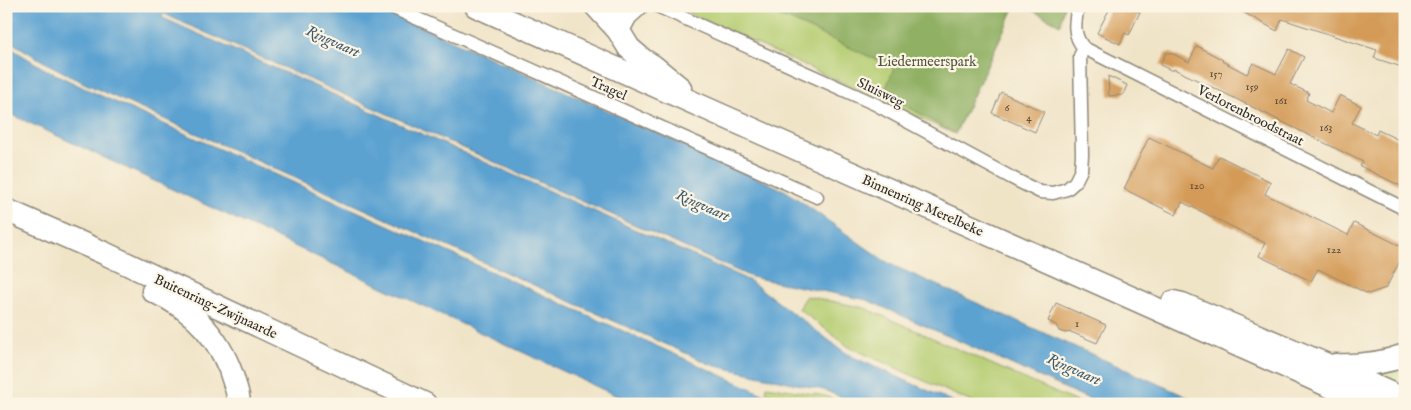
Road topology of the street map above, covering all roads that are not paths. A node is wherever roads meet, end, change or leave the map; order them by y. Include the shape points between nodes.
1 (389, 6) edge
2 (476, 6) edge
3 (596, 6) edge
4 (636, 6) edge
5 (657, 6) edge
6 (1078, 6) edge
7 (618, 30) junction
8 (1084, 48) junction
9 (704, 108) junction
10 (817, 197) dead end
11 (1405, 209) edge
12 (6, 210) edge
13 (104, 253) junction
14 (1112, 290) junction
15 (1405, 355) edge
16 (1324, 364) junction
17 (1405, 400) edge
18 (239, 404) edge
19 (425, 404) edge
20 (1370, 404) edge

1 - 10 street, Tragel
2 - 9 highway, Binnenring Merelbeke
3 - 7 highway
4 - 7 highway via 626,15
5 - 8 street, Sluisweg via 875,104 1040,192 1054,193 1067,189 1075,182 1080,170 1080,56
6 - 8 street via 1075,34
7 - 9 highway via 629,48
8 - 11 street, Verlorenbroodstraat
9 - 14 highway, Binnenring Merelbeke
12 - 13 highway, Buitenring-Zwijnaarde
13 - 18 highway via 117,274 168,297 197,319 217,342 232,372
13 - 19 highway, Buitenring-Zwijnaarde
14 - 16 highway via 1182,304
14 - 20 highway, Binnenring Merelbeke
15 - 16 highway via 1364,365
16 - 17 highway

